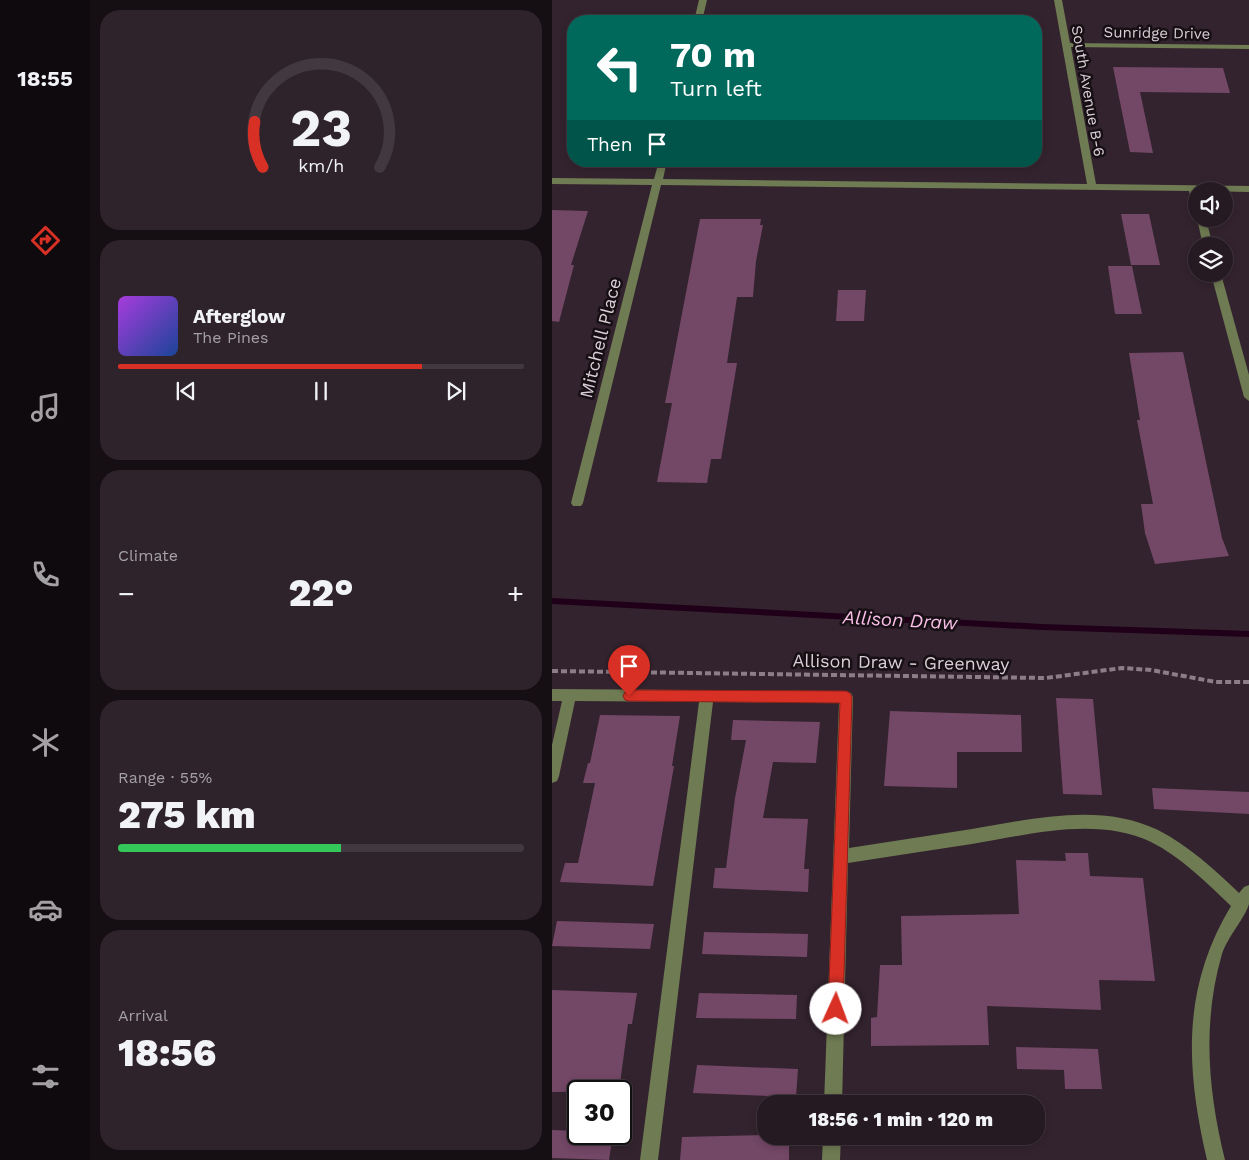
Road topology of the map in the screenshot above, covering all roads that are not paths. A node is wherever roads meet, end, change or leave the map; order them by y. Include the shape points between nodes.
1 (703, 0) edge
2 (1058, 0) edge
3 (699, 15) edge
4 (1065, 45) junction
5 (1248, 47) edge
6 (661, 167) edge
7 (552, 181) edge
8 (657, 182) junction
9 (1092, 187) junction
10 (1188, 189) edge
11 (1233, 189) edge
12 (1248, 189) edge
13 (1218, 282) edge
14 (1248, 397) edge
15 (577, 502) dead end
16 (552, 695) edge
17 (570, 695) junction
18 (708, 696) junction
19 (552, 776) edge
20 (841, 857) junction
21 (1244, 898) edge
22 (833, 1095) edge
23 (832, 1145) edge
24 (648, 1160) edge
25 (831, 1160) edge
26 (1216, 1160) edge

1 - 3 street
2 - 4 street, South Avenue B-6
4 - 5 street, Sunridge Drive
4 - 9 street, South Avenue B-6
6 - 8 street, Mitchell Place
7 - 8 street
8 - 9 street
8 - 15 street, Mitchell Place
9 - 10 street
11 - 12 street
13 - 14 street
16 - 17 street
17 - 18 street
17 - 19 street
18 - 20 street via 846,697
18 - 24 street
20 - 21 street via 1037,826 1112,823 1154,836
20 - 22 street
21 - 26 street via 1216,949 1203,995 1199,1048 1206,1122
23 - 25 street

